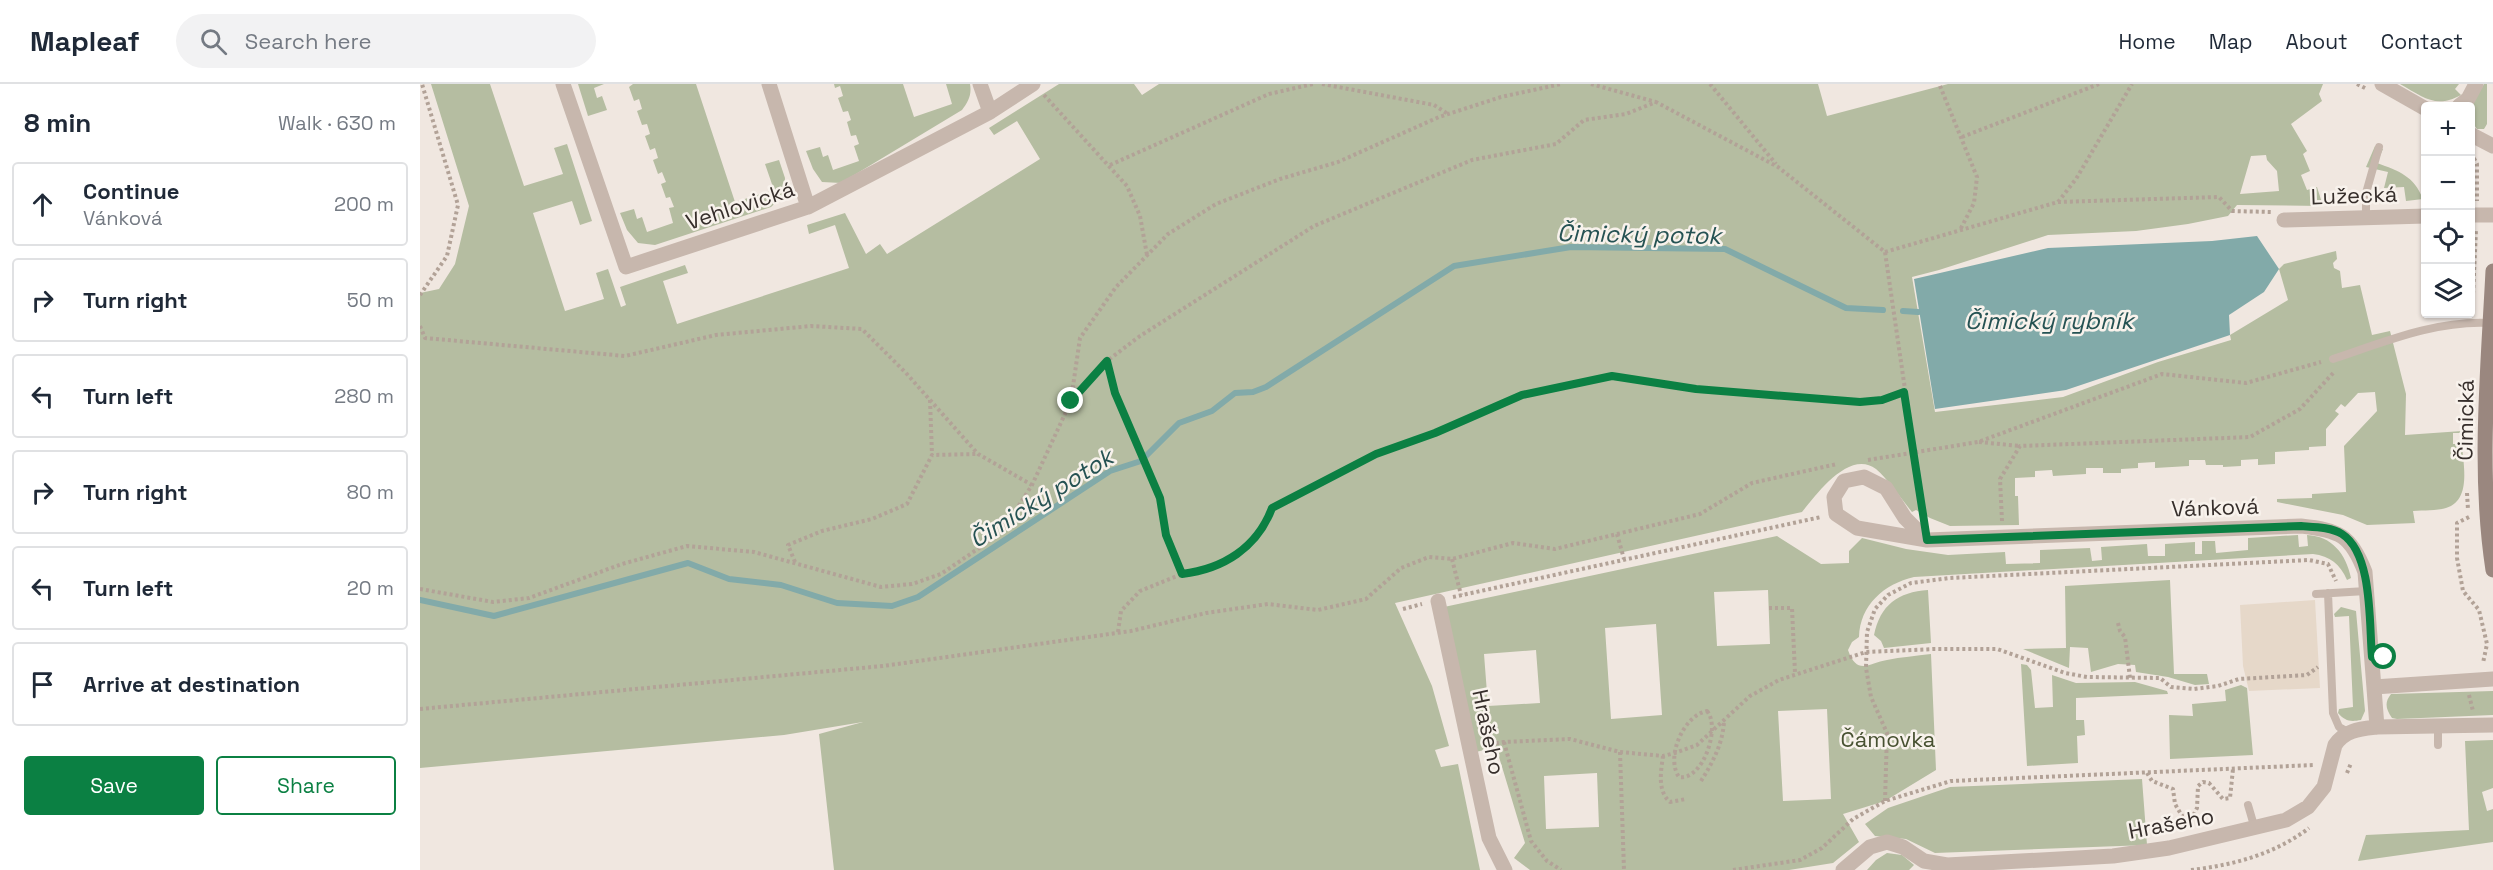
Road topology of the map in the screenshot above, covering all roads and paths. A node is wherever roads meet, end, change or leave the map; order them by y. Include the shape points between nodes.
1 (422, 84) edge
2 (563, 84) edge
3 (769, 84) edge
4 (980, 84) edge
5 (1033, 84) edge
6 (1313, 84) edge
7 (1322, 84) edge
8 (1561, 84) edge
9 (1591, 84) edge
10 (1710, 84) edge
11 (2099, 84) edge
12 (2132, 84) edge
13 (2382, 84) edge
14 (2476, 84) edge
15 (1940, 86) dead end
16 (1656, 102) junction
17 (2464, 102) edge
18 (2421, 106) edge
19 (990, 112) junction
20 (1448, 114) junction
21 (1962, 137) junction
22 (2475, 137) edge
23 (2493, 146) edge
24 (2379, 147) dead end
25 (2472, 156) edge
26 (2477, 164) dead end
27 (1110, 165) junction
28 (1778, 166) junction
29 (2058, 202) junction
30 (808, 207) junction
31 (2475, 215) edge
32 (2366, 216) junction
33 (2421, 216) edge
34 (2493, 216) edge
35 (2284, 220) joint
36 (1959, 231) junction
37 (1885, 252) junction
38 (1147, 255) junction
39 (2493, 271) edge
40 (420, 295) edge
41 (2490, 323) junction
42 (420, 326) edge
43 (2334, 359) junction
44 (1107, 361) junction
45 (1904, 392) junction
46 (930, 400) junction
47 (1071, 401) junction
48 (1978, 442) junction
49 (2020, 446) junction
50 (978, 454) junction
51 (1912, 454) junction
52 (932, 455) junction
53 (1866, 460) dead end
54 (1843, 464) dead end
55 (1032, 485) junction
56 (1836, 514) junction
57 (2491, 523) edge
58 (1617, 534) junction
59 (2003, 538) junction
60 (1927, 540) junction
61 (1452, 559) junction
62 (1624, 559) junction
63 (795, 563) junction
64 (2493, 570) edge
65 (1182, 574) junction
66 (420, 589) edge
67 (2367, 591) junction
68 (2333, 593) junction
69 (2316, 594) dead end
70 (1461, 595) junction
71 (1438, 601) junction
72 (1769, 608) dead end
73 (1403, 609) dead end
74 (2118, 622) dead end
75 (1119, 632) junction
76 (1866, 652) junction
77 (2331, 658) junction
78 (1795, 673) junction
79 (2130, 678) junction
80 (2493, 679) edge
81 (2374, 687) junction
82 (2468, 691) dead end
83 (420, 709) edge
84 (2474, 716) dead end
85 (1724, 720) junction
86 (2493, 725) edge
87 (2438, 726) junction
88 (2377, 727) junction
89 (1713, 730) junction
90 (2348, 732) junction
91 (2438, 745) dead end
92 (1620, 752) junction
93 (1675, 753) junction
94 (1664, 756) junction
95 (2317, 765) dead end
96 (2233, 769) junction
97 (2147, 773) junction
98 (1701, 781) dead end
99 (1686, 799) dead end
100 (1885, 801) junction
101 (2248, 805) dead end
102 (2255, 830) junction
103 (1947, 865) junction
104 (1505, 870) edge
105 (1562, 870) edge
106 (1624, 870) edge
107 (1733, 870) edge
108 (1843, 870) edge
109 (1930, 870) edge

1 - 40 path via 458,205 447,256
2 - 30 street, Vehlovická via 626,267
3 - 30 street
4 - 19 street
5 - 19 street, Vehlovická
5 - 27 path
6 - 27 path via 1269,94
7 - 20 path via 1434,105
8 - 20 path
9 - 16 path
10 - 28 path
11 - 21 path
12 - 29 path via 2076,179
13 - 18 street
14 - 17 street
15 - 21 path
16 - 28 path
16 - 44 path via 1626,114 1584,120 1556,144 1472,160 1314,226
19 - 30 street, Vehlovická
20 - 38 path via 1338,162 1216,204 1168,234
21 - 36 path via 1977,177 1974,203
22 - 23 street
24 - 32 lane via 2366,193
25 - 26 path
27 - 38 path via 1127,186 1140,216
28 - 37 path
29 - 35 path via 2219,197 2232,211 2277,212
29 - 36 path
31 - 34 street
32 - 33 street, Lužecká
32 - 35 street, Lužecká
36 - 37 path
37 - 45 path
38 - 47 path via 1116,287 1080,338
39 - 41 street, Čimická
41 - 43 lane via 2472,322 2414,332
41 - 57 street, Čimická via 2486,410
42 - 46 path via 425,338 625,356 716,335 811,326 862,329
43 - 48 path via 2246,384 2162,374
43 - 49 path via 2335,373 2300,409 2250,437
44 - 47 path
44 - 65 path via 1115,393 1160,498 1166,535
45 - 51 path
45 - 65 path via 1860,402 1696,389 1612,376 1522,395 1376,454 1272,508 1265,527 1229,561
46 - 50 path
46 - 52 path
47 - 55 path
48 - 49 path
48 - 51 path
49 - 59 path via 2000,479
50 - 52 path
50 - 55 path
51 - 53 path
51 - 60 path
52 - 63 path via 907,504 788,545
54 - 58 path via 1752,483 1700,514
55 - 63 path via 1011,518 985,544 940,574 912,584 881,587
56 - 60 street, Vánková via 1857,528
56 - 60 street via 1834,498 1844,481 1864,477 1886,488 1905,518
56 - 62 path
57 - 64 street, Čimická
58 - 61 path via 1556,549 1513,543
58 - 62 path
59 - 60 street, Vánková
59 - 67 street, Vánková via 2325,528 2342,534 2357,551
61 - 70 path
61 - 75 path via 1429,557 1401,568 1366,599 1318,610 1268,604
62 - 70 path
63 - 66 path via 754,552 687,546 622,564 529,598 493,602
65 - 75 path via 1140,591 1121,611
67 - 68 lane
67 - 81 street, Vánková
68 - 69 lane
68 - 76 path via 2336,578 2328,564 2309,560 1950,578 1911,583 1888,595 1875,609 1867,632
68 - 77 lane
70 - 71 path
71 - 73 path
71 - 104 street, Hrašeho via 1489,838
72 - 78 path via 1792,608
74 - 79 path via 2125,637
75 - 83 path via 883,666
76 - 78 path
76 - 79 path via 1997,649 2065,673
76 - 100 path via 1872,697 1887,733
77 - 79 path via 2307,675 2239,679 2194,689 2171,687 2160,678
77 - 90 lane via 2333,713 2339,726
78 - 85 path via 1750,696
80 - 81 street
81 - 88 street, Vánková
82 - 84 path
85 - 89 path
85 - 98 path via 1724,733
86 - 87 street
87 - 88 street
87 - 91 lane
88 - 90 street
89 - 93 path via 1697,745
89 - 93 path via 1707,711 1694,715 1681,734
89 - 93 path via 1701,766 1684,778 1675,772
90 - 102 street, Hrašeho via 2335,745 2328,777 2317,798 2286,820
92 - 94 path
92 - 105 path via 1570,739 1504,742 1531,841 1547,861
92 - 106 path
93 - 94 path
94 - 99 path via 1661,775 1666,798 1670,802
95 - 96 path
96 - 97 path
96 - 97 path via 2230,798 2223,799 2209,783 2203,782 2198,786 2198,808 2186,816 2181,816 2175,804 2173,789 2152,781
97 - 100 path via 1951,781
100 - 107 path via 1853,819 1822,848 1800,860
101 - 102 lane
102 - 103 street, Hrašeho via 2113,856
103 - 108 street, Hrašeho via 1924,861 1887,842 1870,847
103 - 109 street, Hrašeho

